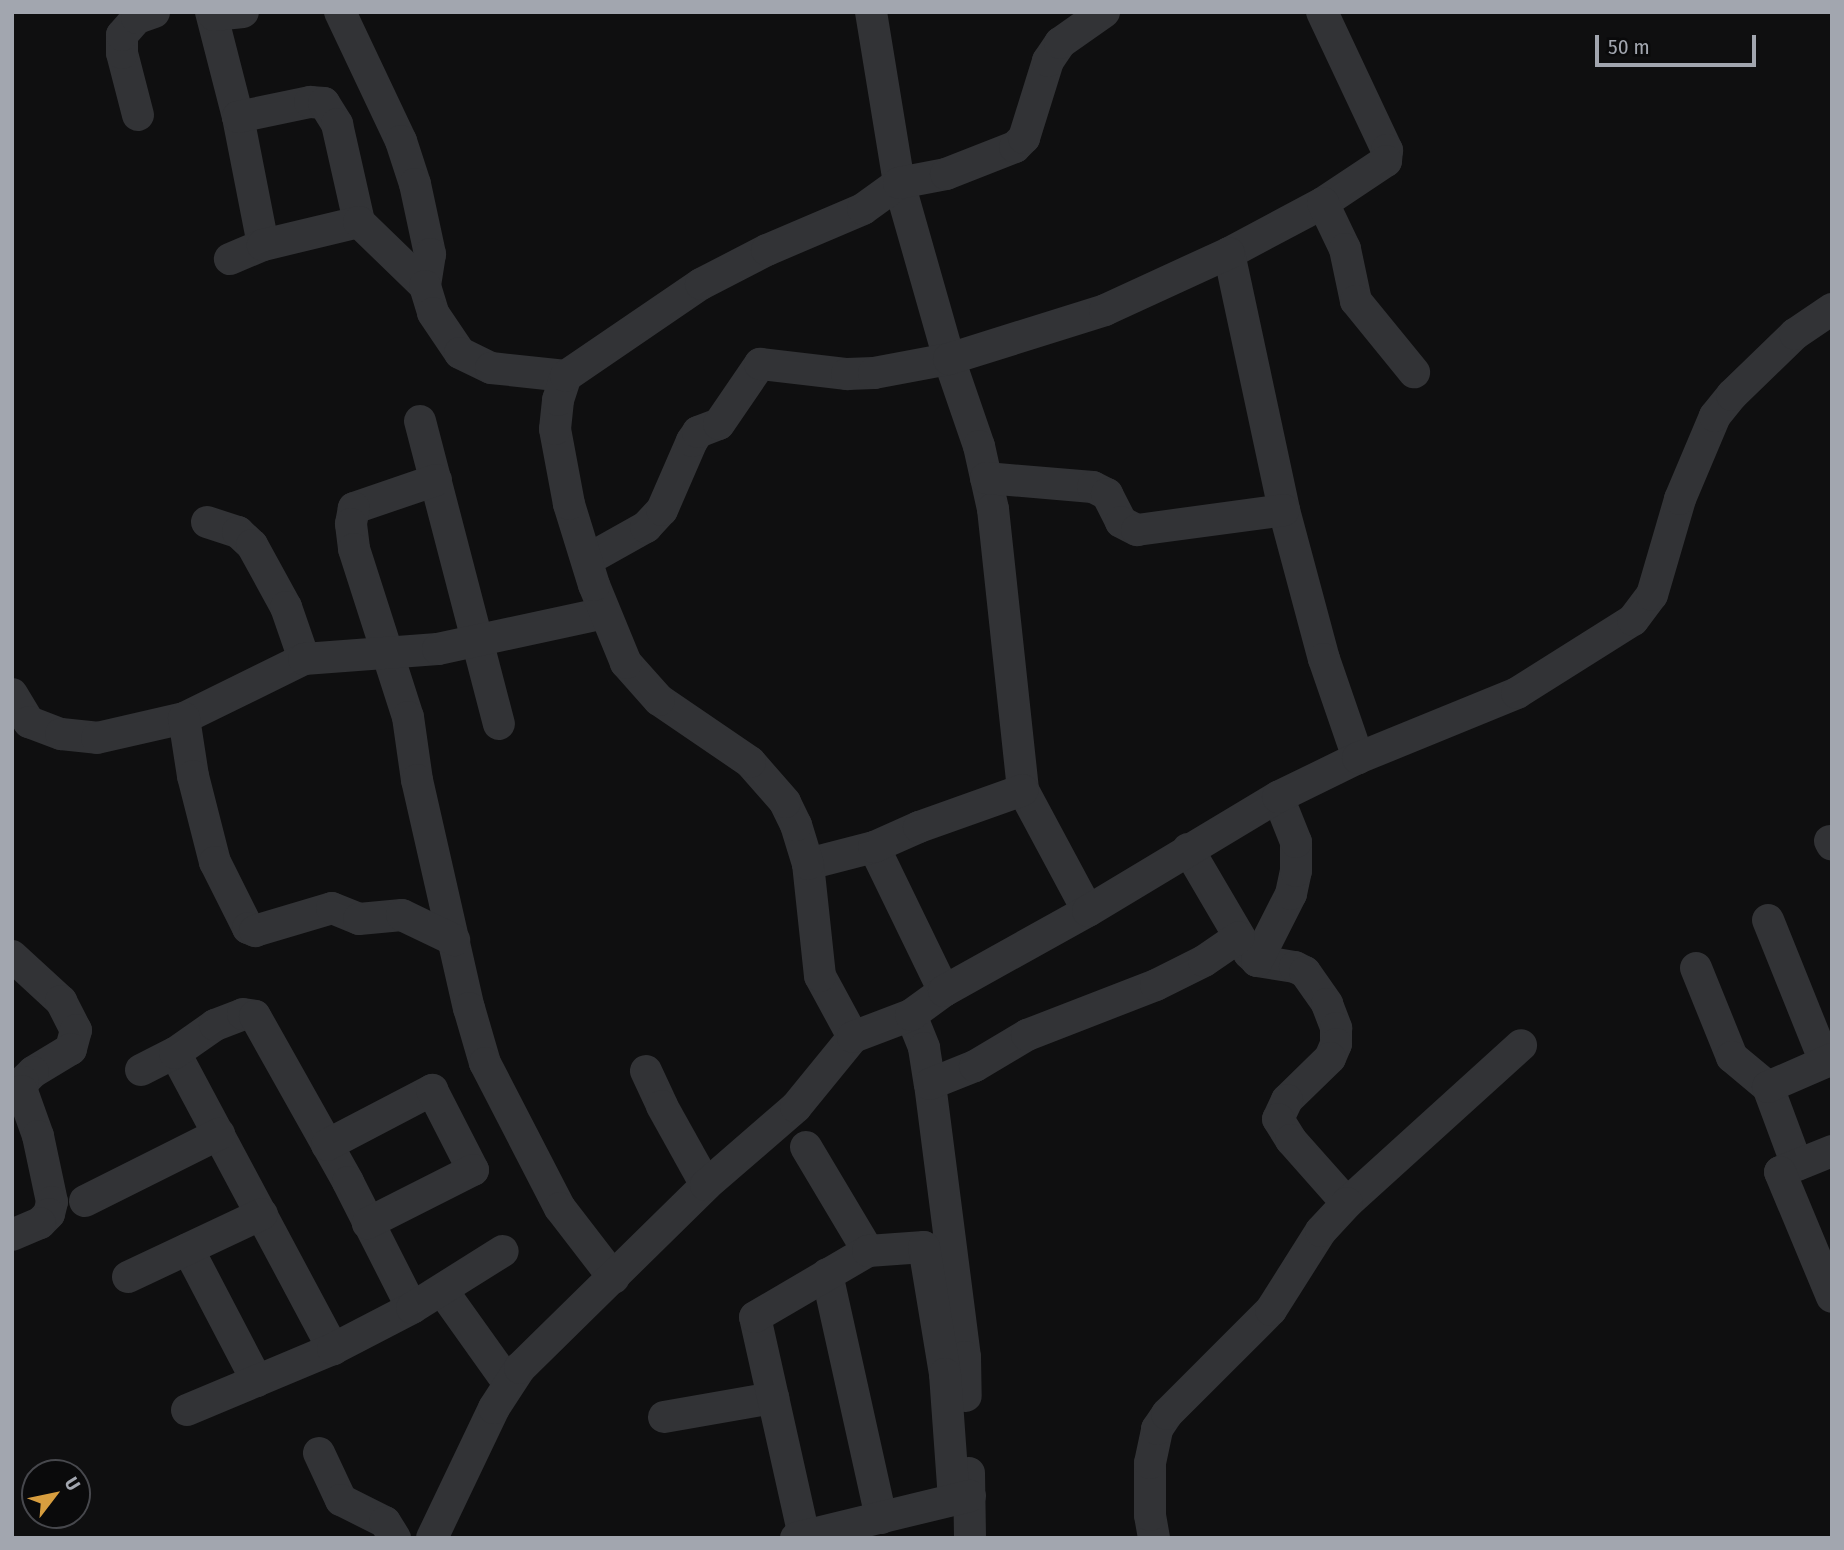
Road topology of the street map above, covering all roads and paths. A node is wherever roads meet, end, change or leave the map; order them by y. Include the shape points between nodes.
1 (154, 12) edge
2 (340, 12) edge
3 (870, 12) edge
4 (1104, 12) edge
5 (1322, 12) edge
6 (222, 13) edge
7 (138, 115) dead end
8 (239, 117) junction
9 (899, 183) junction
10 (1323, 203) junction
11 (359, 222) junction
12 (263, 245) junction
13 (1229, 253) junction
14 (230, 259) dead end
15 (425, 286) junction
16 (1832, 309) edge
17 (949, 359) junction
18 (1414, 372) dead end
19 (566, 376) junction
20 (420, 421) dead end
21 (986, 478) junction
22 (436, 480) junction
23 (1284, 510) junction
24 (207, 522) dead end
25 (587, 560) junction
26 (604, 613) junction
27 (480, 640) junction
28 (387, 654) junction
29 (304, 659) junction
30 (12, 694) edge
31 (184, 718) junction
32 (499, 724) dead end
33 (21, 728) edge
34 (1358, 758) junction
35 (1023, 790) junction
36 (1278, 797) junction
37 (874, 847) junction
38 (1188, 849) junction
39 (808, 864) junction
40 (1088, 911) junction
41 (1768, 920) dead end
42 (454, 940) junction
43 (1248, 949) junction
44 (12, 956) edge
45 (1696, 968) dead end
46 (944, 991) junction
47 (911, 1015) junction
48 (853, 1037) junction
49 (1521, 1045) dead end
50 (175, 1053) junction
51 (1828, 1060) edge
52 (141, 1070) dead end
53 (646, 1070) dead end
54 (930, 1084) junction
55 (1768, 1087) junction
56 (219, 1134) junction
57 (327, 1145) junction
58 (806, 1147) dead end
59 (1832, 1151) edge
60 (1797, 1165) junction
61 (706, 1185) junction
62 (85, 1201) dead end
63 (1347, 1203) junction
64 (261, 1214) junction
65 (368, 1223) junction
66 (12, 1235) edge
67 (188, 1249) junction
68 (503, 1251) dead end
69 (868, 1251) junction
70 (828, 1274) junction
71 (128, 1277) dead end
72 (614, 1278) junction
73 (442, 1290) junction
74 (1832, 1297) edge
75 (412, 1308) junction
76 (333, 1349) junction
77 (257, 1381) junction
78 (509, 1384) junction
79 (773, 1398) junction
80 (187, 1410) dead end
81 (664, 1417) dead end
82 (319, 1453) dead end
83 (962, 1498) junction
84 (881, 1518) junction
85 (800, 1537) edge
86 (394, 1538) edge
87 (432, 1538) edge
88 (970, 1538) edge
89 (1154, 1538) edge

1 - 7 street via 137,18 122,35 122,53
2 - 15 street via 401,141 415,184 430,254
3 - 9 street
4 - 9 street via 1060,43 1048,61 1024,138 1016,147 946,174
5 - 10 street via 1387,150 1383,164
6 - 8 street
8 - 11 street via 324,103 337,124
8 - 12 street
9 - 17 street
9 - 19 street via 863,209 701,284
10 - 13 street
10 - 18 street via 1345,249 1356,301
11 - 12 street
11 - 15 street
12 - 14 street
13 - 17 street via 1105,310
13 - 23 street
15 - 19 street via 433,313 460,353 491,368
16 - 34 street via 1794,334 1715,416 1679,499 1652,596 1633,620 1517,693
17 - 21 street
17 - 25 street via 847,374 760,364 719,424 698,432 662,510 646,527
19 - 25 street via 555,429 569,504
20 - 22 street
21 - 23 street via 1093,487 1107,494 1121,522 1136,530
21 - 35 street
22 - 27 street
22 - 28 street via 366,502 354,508 351,517 354,550
23 - 34 street via 1324,659
24 - 29 street via 238,532 252,545 286,607
25 - 26 street
26 - 27 street
26 - 39 street via 626,663 659,700 750,762 785,802
27 - 28 street
27 - 32 street
28 - 29 street
28 - 42 street via 408,717 417,780
29 - 31 street
30 - 33 street
31 - 33 street via 97,738
31 - 42 street via 215,862 248,928 255,931 332,908 359,919 402,915
34 - 36 street
35 - 37 street
35 - 40 street
36 - 38 street
36 - 43 street via 1296,842 1296,871 1291,894
37 - 39 street
37 - 46 street
38 - 40 street
38 - 43 street
39 - 48 street via 820,976
40 - 46 street
41 - 51 street
42 - 72 street via 476,1038 501,1098 560,1208
43 - 54 street via 1204,961 1156,985 1027,1035 975,1066
43 - 63 street via 1305,972 1327,1004 1336,1028 1336,1044 1330,1058 1287,1100 1278,1119
44 - 66 street via 61,1001 76,1030 71,1049 23,1082 52,1202 40,1223
45 - 55 street via 1732,1057
46 - 47 street
47 - 48 street
47 - 54 street via 924,1048
48 - 61 street via 796,1107
49 - 63 street
50 - 52 street
50 - 56 street
50 - 57 street via 215,1025 243,1014 255,1016
51 - 55 street
53 - 61 street
54 - 83 street via 965,1357
55 - 60 street
56 - 62 street
56 - 64 street
57 - 65 street
57 - 65 street via 432,1090 473,1170
58 - 69 street
59 - 60 street
60 - 74 street via 1780,1172
61 - 72 street
63 - 89 street via 1321,1231 1271,1310 1157,1429 1150,1464
64 - 67 street
64 - 76 street
65 - 75 street
67 - 71 street
67 - 77 street
68 - 73 street
69 - 70 street
69 - 83 street via 924,1247
70 - 79 street via 755,1317
70 - 84 street
72 - 78 street
73 - 75 street
73 - 78 street
75 - 76 street
76 - 77 street
77 - 80 street
78 - 87 street
79 - 81 street
79 - 85 street
82 - 86 street via 341,1500 385,1522
83 - 84 street
83 - 88 street
84 - 85 street

